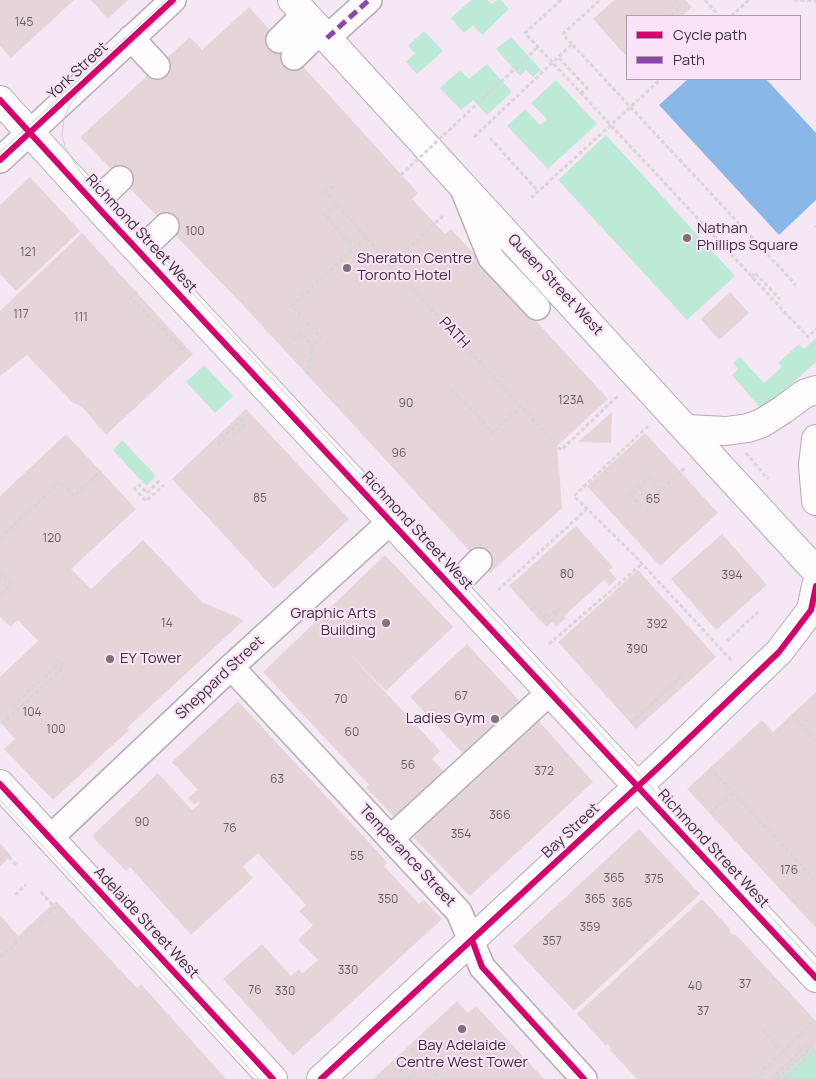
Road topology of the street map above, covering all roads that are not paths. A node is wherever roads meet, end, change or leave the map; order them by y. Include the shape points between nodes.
1 (173, 0) edge
2 (369, 0) edge
3 (311, 21) edge
4 (131, 38) junction
5 (286, 48) dead end
6 (157, 66) dead end
7 (0, 100) edge
8 (30, 132) junction
9 (0, 160) edge
10 (120, 179) dead end
11 (462, 184) junction
12 (95, 203) junction
13 (166, 226) dead end
14 (140, 252) junction
15 (537, 307) dead end
16 (816, 390) edge
17 (687, 429) junction
18 (816, 439) edge
19 (816, 493) edge
20 (391, 521) junction
21 (479, 561) dead end
22 (816, 571) edge
23 (816, 586) edge
24 (453, 588) junction
25 (230, 667) junction
26 (550, 692) junction
27 (0, 784) edge
28 (638, 786) junction
29 (51, 837) junction
30 (391, 838) junction
31 (472, 940) junction
32 (816, 978) edge
33 (273, 1079) edge
34 (321, 1079) edge
35 (584, 1079) edge

1 - 4 street, York Street
2 - 3 street
3 - 5 street
3 - 11 main road, Queen Street West
4 - 6 street
4 - 8 street, York Street
7 - 8 main road, Richmond Street West
8 - 9 street, York Street
8 - 12 main road, Richmond Street West
10 - 12 street
11 - 15 street via 492,258
11 - 17 main road, Queen Street West
12 - 14 main road, Richmond Street West
13 - 14 street
14 - 20 main road, Richmond Street West
16 - 17 main road via 748,428
17 - 22 main road, Queen Street West
18 - 19 main road via 813,465
20 - 24 main road, Richmond Street West
20 - 25 street, Sheppard Street
21 - 24 street
23 - 28 main road, Bay Street via 811,610 779,652
24 - 26 main road, Richmond Street West
25 - 29 street, Sheppard Street
25 - 30 street, Temperance Street
26 - 28 main road, Richmond Street West
26 - 30 street
27 - 29 main road, Adelaide Street West
28 - 31 main road, Bay Street
28 - 32 main road, Richmond Street West
29 - 33 main road, Adelaide Street West
30 - 31 street, Temperance Street via 459,912
31 - 34 main road, Bay Street
31 - 35 street, Temperance Street via 482,967

